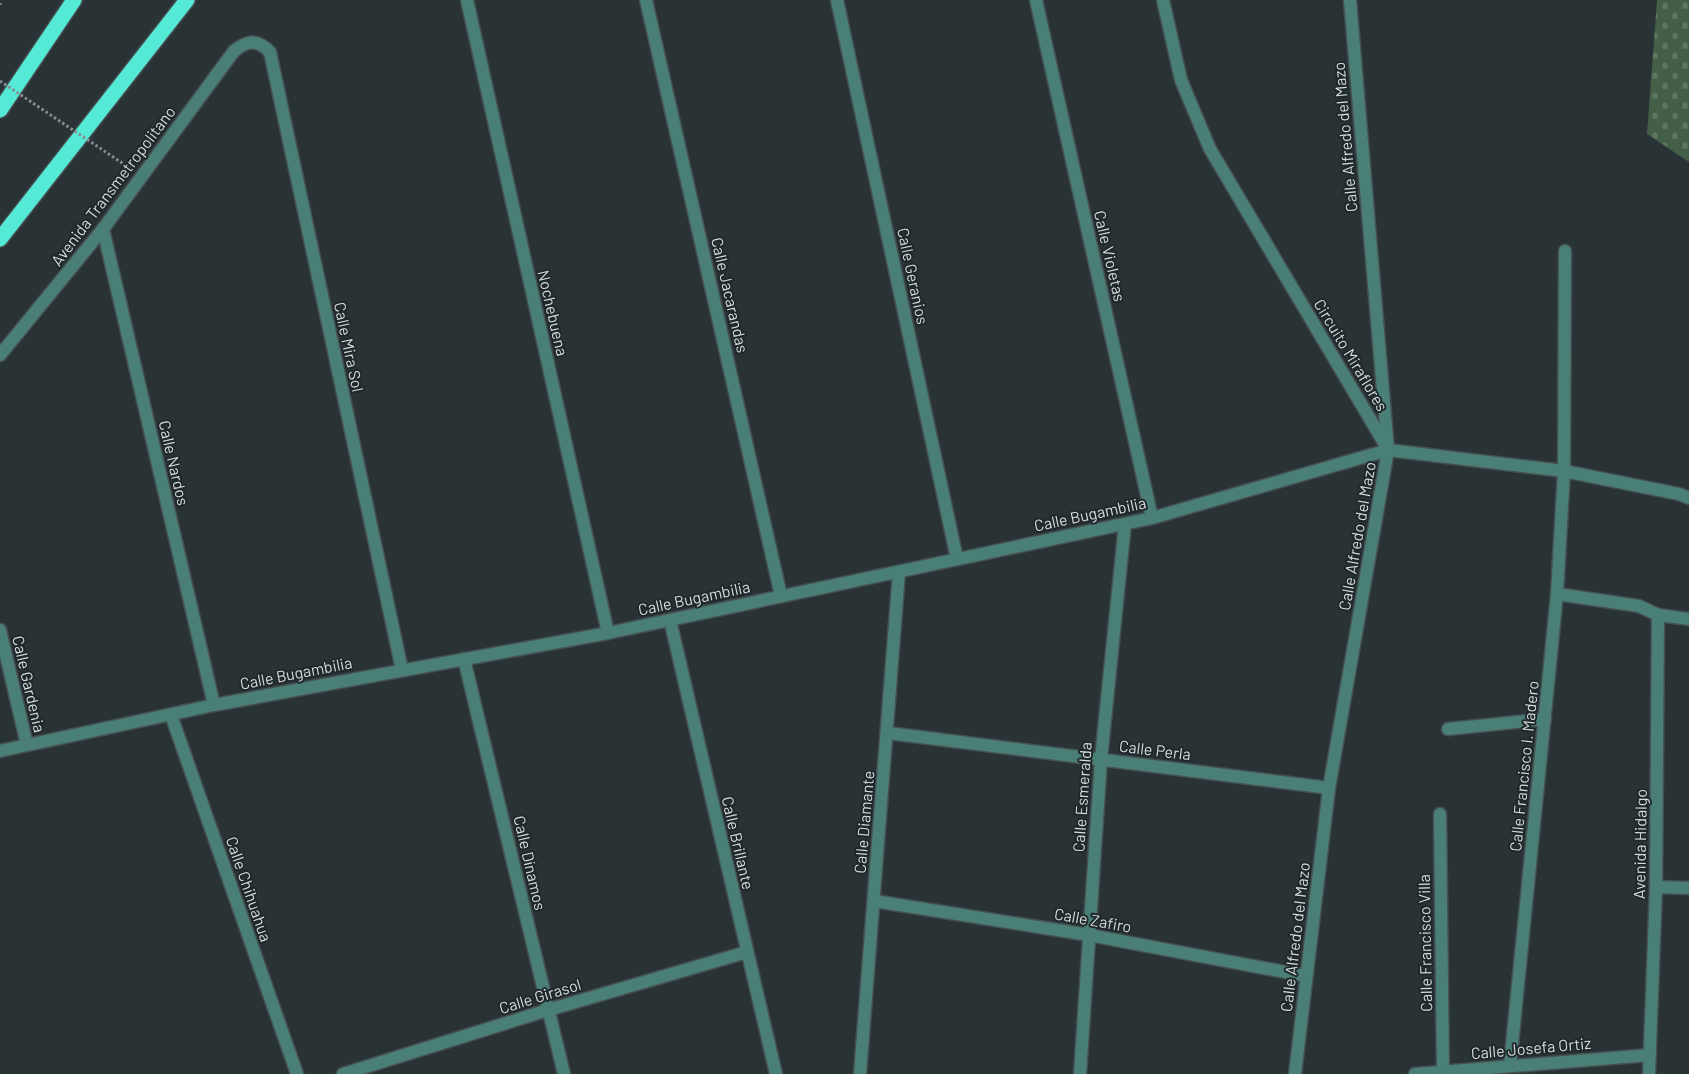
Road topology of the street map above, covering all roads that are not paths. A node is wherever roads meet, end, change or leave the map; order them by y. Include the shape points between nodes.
1 (74, 0) edge
2 (188, 0) edge
3 (467, 0) edge
4 (646, 0) edge
5 (837, 0) edge
6 (1036, 0) edge
7 (1163, 0) edge
8 (1350, 0) edge
9 (253, 41) joint
10 (0, 110) edge
11 (103, 228) junction
12 (0, 239) edge
13 (1564, 251) dead end
14 (0, 355) edge
15 (1388, 450) junction
16 (1564, 471) junction
17 (1689, 498) edge
18 (1152, 518) junction
19 (1125, 524) junction
20 (957, 559) junction
21 (899, 572) junction
22 (1557, 594) junction
23 (781, 596) junction
24 (1658, 615) junction
25 (1689, 619) edge
26 (670, 620) junction
27 (0, 630) edge
28 (608, 633) junction
29 (464, 659) junction
30 (402, 670) junction
31 (214, 705) junction
32 (171, 714) junction
33 (1545, 719) junction
34 (1448, 729) dead end
35 (888, 732) junction
36 (27, 745) junction
37 (0, 751) edge
38 (1101, 759) junction
39 (1329, 788) junction
40 (1440, 814) dead end
41 (1656, 888) junction
42 (1689, 888) edge
43 (874, 901) junction
44 (1088, 936) junction
45 (747, 952) junction
46 (1306, 976) junction
47 (548, 1010) junction
48 (1650, 1055) junction
49 (1510, 1065) junction
50 (1443, 1071) junction
51 (297, 1074) edge
52 (343, 1074) edge
53 (564, 1074) edge
54 (776, 1074) edge
55 (860, 1074) edge
56 (1080, 1074) edge
57 (1295, 1074) edge
58 (1415, 1074) edge
59 (1649, 1074) edge

1 - 10 highway
2 - 12 highway
3 - 28 street, Nochebuena
4 - 23 street, Calle Jacarandas
5 - 20 street, Calle Geranios
6 - 18 street, Calle Violetas
7 - 15 street, Circuito Miraflores via 1181,80 1210,149
8 - 15 street, Calle Alfredo del Mazo
9 - 11 street, Avenida Transmetropolitano via 234,51
9 - 30 street, Calle Mira Sol via 270,52
11 - 14 street, Avenida Transmetropolitano
11 - 31 street, Calle Nardos
13 - 16 street, Calle Francisco I. Madero
15 - 16 street
15 - 18 street, Calle Bugambilia
15 - 39 street, Calle Alfredo del Mazo
16 - 17 street
16 - 22 street, Calle Francisco I. Madero
18 - 19 street, Calle Bugambilia
19 - 20 street, Calle Bugambilia
19 - 38 street, Calle Esmeralda
20 - 21 street, Calle Bugambilia
21 - 23 street, Calle Bugambilia
21 - 35 street, Calle Diamante
22 - 24 street via 1639,606
22 - 33 street, Calle Francisco I. Madero
23 - 26 street, Calle Bugambilia
24 - 25 street
24 - 41 street, Avenida Hidalgo
26 - 28 street, Calle Bugambilia
26 - 45 street, Calle Brillante
27 - 36 street, Calle Gardenia
28 - 29 street, Calle Bugambilia
29 - 30 street, Calle Bugambilia
29 - 47 street, Calle Dínamos
30 - 31 street, Calle Bugambilia
31 - 32 street, Calle Bugambilia
32 - 36 street, Calle Bugambilia
32 - 51 street, Calle Chihuahua
33 - 34 street
33 - 49 street, Calle Francisco I. Madero
35 - 38 street, Calle Perla
35 - 43 street, Calle Diamante
36 - 37 street, Calle Bugambilia
38 - 39 street, Calle Perla
38 - 44 street, Calle Esmeralda
39 - 46 street, Calle Alfredo del Mazo
40 - 50 street, Calle Francisco Villa
41 - 42 street
41 - 48 street, Avenida Hidalgo
43 - 44 street, Calle Zafiro
43 - 55 street, Calle Diamante
44 - 46 street, Calle Zafiro
44 - 56 street, Calle Esmeralda
45 - 47 street, Calle Girasol
45 - 54 street, Calle Brillante
46 - 57 street, Calle Alfredo del Mazo
47 - 52 street, Calle Girasol
47 - 53 street, Calle Dínamos
48 - 49 street, Calle Josefa Ortiz
48 - 59 street, Avenida Hidalgo
49 - 50 street, Calle Josefa Ortiz
50 - 58 street, Calle Josefa Ortiz

